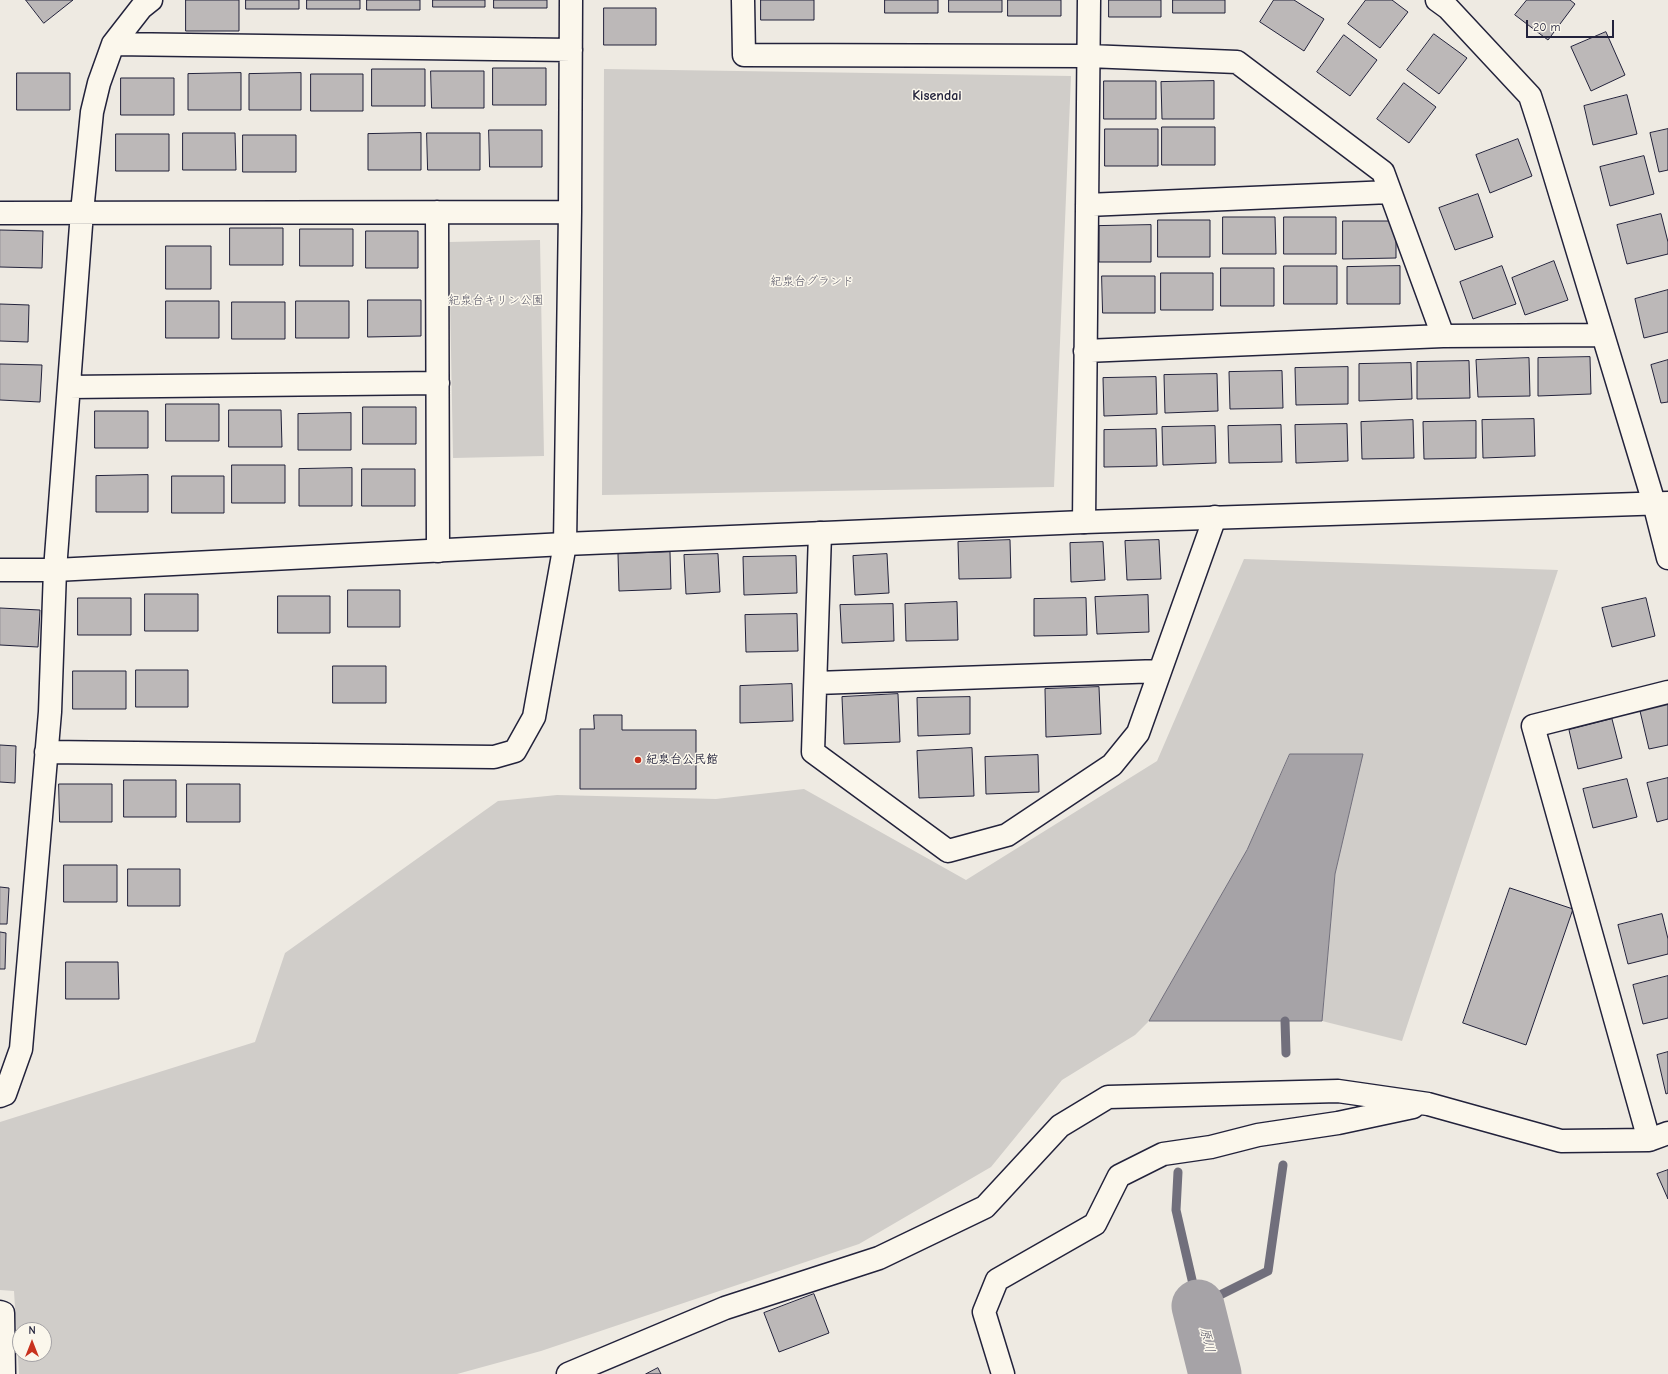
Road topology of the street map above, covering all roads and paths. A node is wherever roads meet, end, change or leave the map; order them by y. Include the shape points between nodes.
1 (151, 0) edge
2 (571, 0) edge
3 (743, 0) edge
4 (1089, 0) edge
5 (1437, 0) edge
6 (113, 44) junction
7 (571, 50) junction
8 (1088, 56) junction
9 (1390, 192) junction
10 (1087, 205) junction
11 (82, 212) junction
12 (437, 212) junction
13 (570, 212) junction
14 (0, 213) edge
15 (1603, 335) junction
16 (1443, 336) junction
17 (1085, 351) junction
18 (438, 383) junction
19 (69, 387) junction
20 (1661, 503) edge
21 (1215, 517) junction
22 (1084, 522) junction
23 (820, 534) junction
24 (566, 544) junction
25 (438, 551) junction
26 (1668, 558) edge
27 (0, 570) edge
28 (55, 570) junction
29 (1160, 671) junction
30 (816, 683) junction
31 (1668, 692) edge
32 (46, 752) junction
33 (0, 1096) edge
34 (1428, 1104) junction
35 (1658, 1137) edge
36 (0, 1312) edge
37 (4, 1374) edge
38 (568, 1374) edge
39 (1003, 1374) edge

1 - 6 street
2 - 7 street
3 - 8 street via 744,54
4 - 8 street
5 - 15 street via 1448,8 1530,96
6 - 7 street
6 - 11 street via 92,112
7 - 13 street
8 - 9 street via 1237,62 1382,172
8 - 10 street
9 - 10 street
9 - 16 street
10 - 17 street
11 - 12 street
11 - 14 street
11 - 19 street
12 - 13 street
12 - 18 street
13 - 24 street
15 - 16 street
15 - 20 street
16 - 17 street
17 - 22 street
18 - 19 street
18 - 25 street
19 - 28 street
20 - 21 street
20 - 26 street
21 - 22 street
21 - 29 street
22 - 23 street
23 - 24 street
23 - 30 street
24 - 25 street
24 - 32 street via 534,717 515,751 494,757
25 - 28 street
27 - 28 street
28 - 32 street via 50,712
29 - 30 street
29 - 30 street via 1138,733 1112,765 1007,835 948,852 813,752
31 - 35 street via 1533,726
32 - 33 street via 21,1049 5,1094
34 - 35 street via 1561,1141
34 - 38 street via 1338,1091 1108,1097 1060,1126 985,1207 878,1258 726,1308
34 - 39 street via 1338,1124 1258,1135 1211,1147 1163,1154 1119,1176 1095,1224 997,1280 984,1312
36 - 37 street via 3,1313

